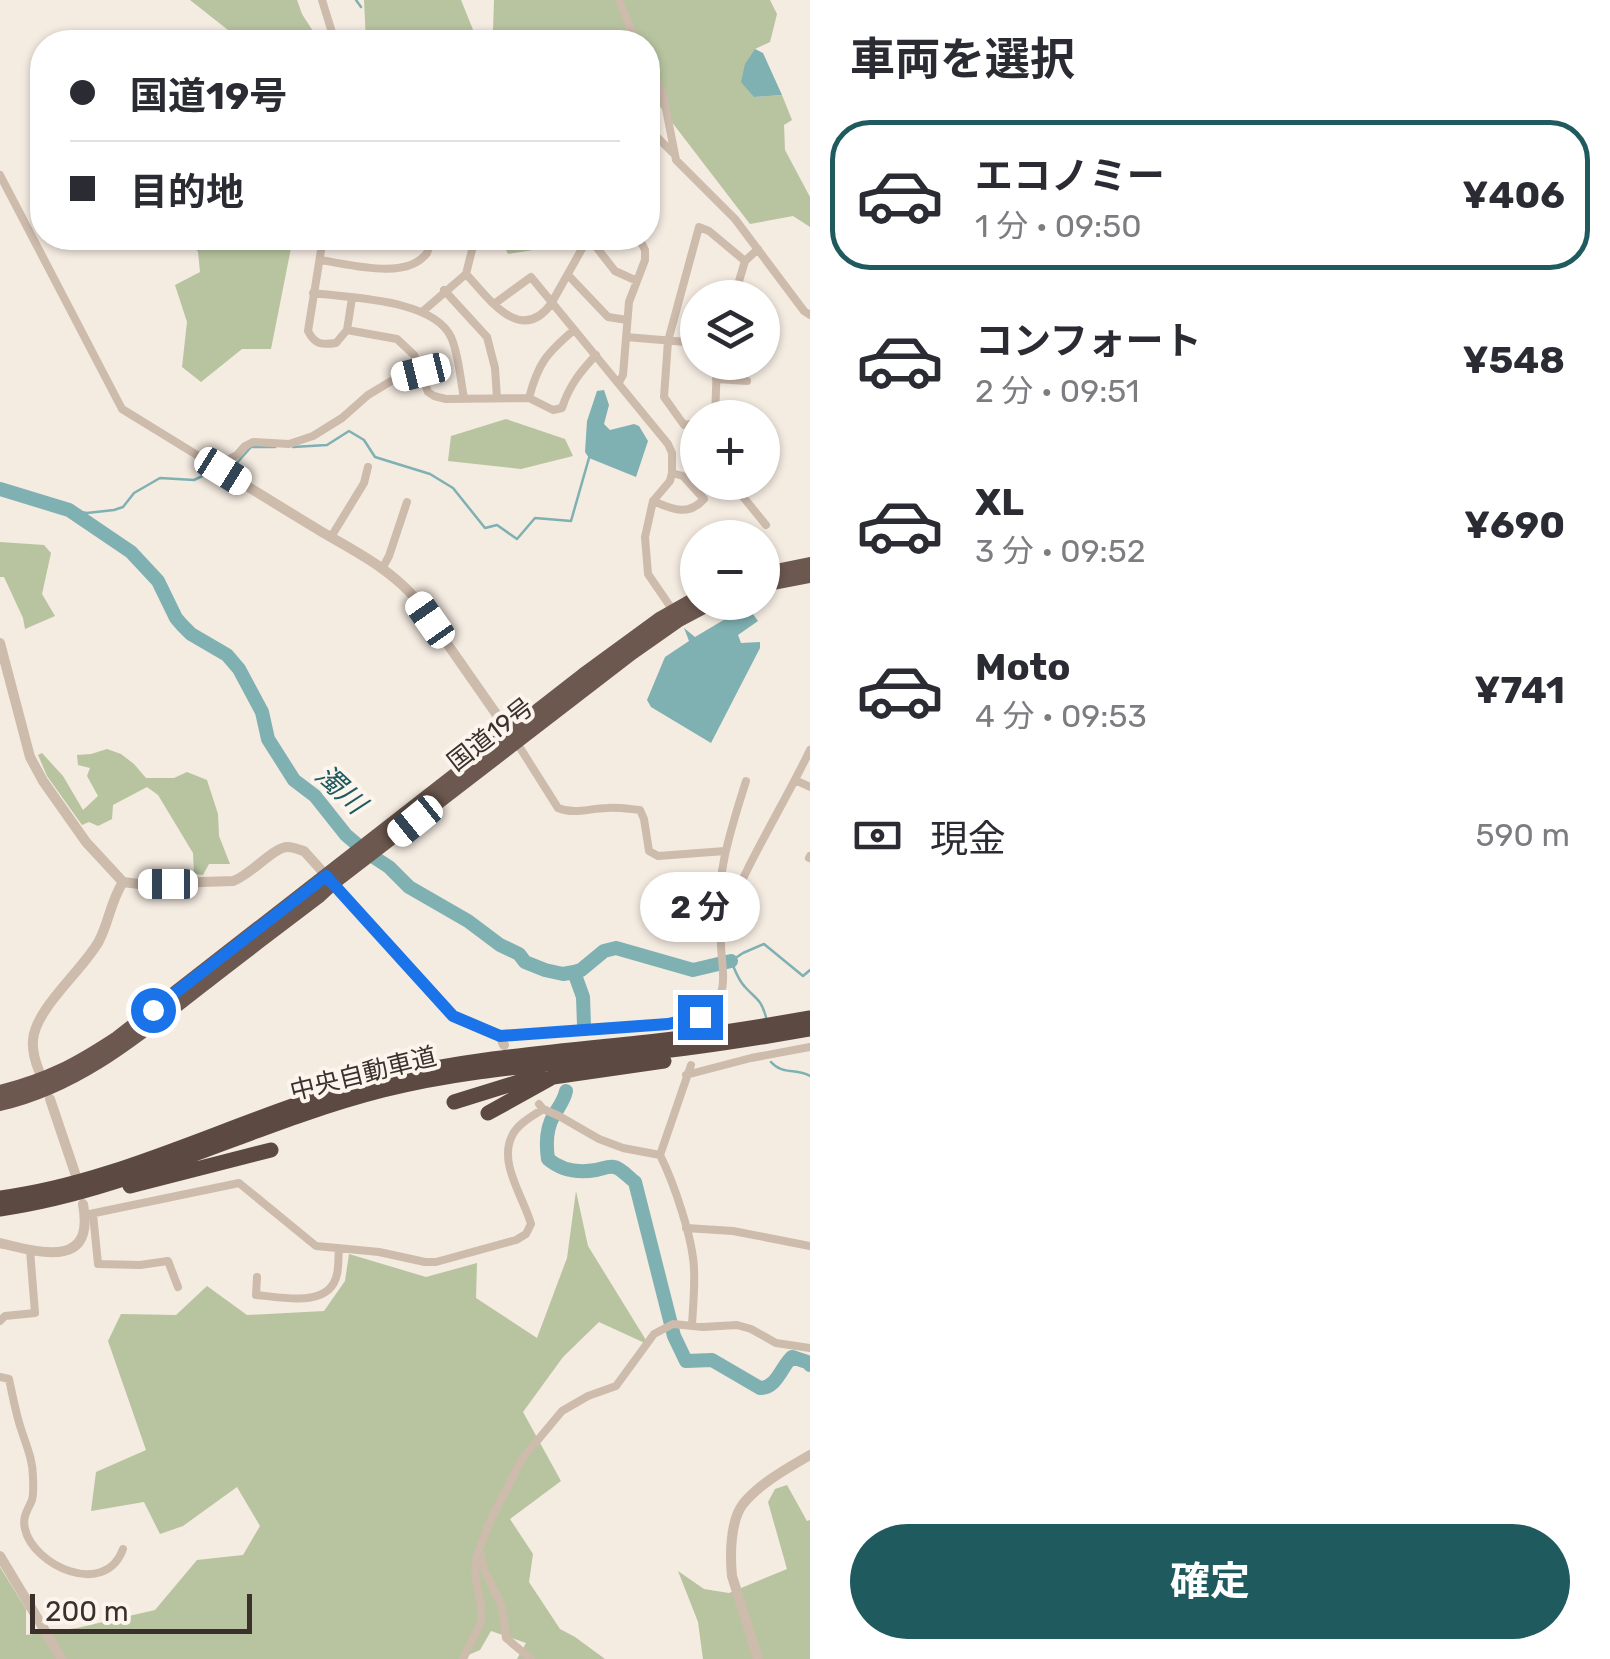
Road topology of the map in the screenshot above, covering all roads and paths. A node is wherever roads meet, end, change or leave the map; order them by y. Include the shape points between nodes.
1 (322, 0) edge
2 (619, 0) edge
3 (331, 30) edge
4 (631, 30) edge
5 (660, 90) edge
6 (660, 140) edge
7 (675, 155) junction
8 (0, 175) edge
9 (30, 233) edge
10 (758, 248) junction
11 (39, 250) edge
12 (321, 250) edge
13 (428, 250) edge
14 (472, 250) edge
15 (581, 250) edge
16 (598, 250) edge
17 (646, 250) edge
18 (320, 260) junction
19 (744, 261) junction
20 (466, 274) junction
21 (568, 274) junction
22 (739, 280) edge
23 (636, 281) junction
24 (444, 290) junction
25 (313, 293) junction
26 (352, 298) junction
27 (494, 304) junction
28 (552, 304) junction
29 (422, 312) junction
30 (810, 315) edge
31 (627, 320) junction
32 (347, 330) junction
33 (574, 330) junction
34 (626, 337) junction
35 (668, 340) junction
36 (680, 341) edge
37 (596, 355) junction
38 (421, 372) junction
39 (716, 380) joint
40 (747, 381) dead end
41 (619, 382) junction
42 (464, 398) junction
43 (497, 398) junction
44 (529, 398) junction
45 (715, 400) edge
46 (680, 419) edge
47 (368, 467) dead end
48 (219, 468) junction
49 (672, 473) junction
50 (653, 500) junction
51 (745, 500) edge
52 (407, 502) dead end
53 (761, 520) edge
54 (331, 538) junction
55 (810, 564) edge
56 (383, 567) junction
57 (780, 570) edge
58 (810, 576) edge
59 (780, 582) edge
60 (680, 612) edge
61 (680, 614) edge
62 (676, 615) junction
63 (0, 643) edge
64 (513, 737) junction
65 (810, 750) edge
66 (796, 780) junction
67 (746, 781) dead end
68 (810, 788) edge
69 (725, 851) junction
70 (329, 880) junction
71 (123, 882) junction
72 (724, 922) junction
73 (810, 1018) edge
74 (810, 1030) edge
75 (502, 1040) joint
76 (810, 1048) edge
77 (690, 1065) dead end
78 (39, 1071) dead end
79 (686, 1075) junction
80 (553, 1077) junction
81 (0, 1092) edge
82 (50, 1099) dead end
83 (454, 1102) dead end
84 (0, 1104) edge
85 (488, 1114) dead end
86 (271, 1150) dead end
87 (660, 1155) junction
88 (76, 1172) dead end
89 (0, 1198) edge
90 (87, 1211) junction
91 (0, 1212) edge
92 (686, 1228) junction
93 (0, 1243) edge
94 (810, 1246) edge
95 (338, 1248) junction
96 (30, 1250) junction
97 (258, 1276) dead end
98 (178, 1287) dead end
99 (0, 1321) edge
100 (692, 1325) junction
101 (810, 1348) edge
102 (0, 1377) edge
103 (810, 1455) edge
104 (124, 1549) dead end
105 (479, 1550) junction
106 (0, 1556) edge
107 (62, 1659) edge
108 (464, 1659) edge
109 (531, 1659) edge
110 (758, 1659) edge

1 - 3 street
2 - 4 street
5 - 7 street
6 - 7 street
7 - 10 street
8 - 9 street
10 - 19 street
10 - 30 street
11 - 48 street via 122,410
12 - 18 street
13 - 18 street via 396,270
14 - 20 street
15 - 21 street
16 - 23 street
17 - 23 street
18 - 25 street
19 - 22 street
19 - 35 street via 699,227
20 - 24 street
20 - 27 street
21 - 28 street
21 - 31 street via 603,313
23 - 31 street
24 - 29 street
24 - 43 street via 487,337
25 - 26 street
25 - 32 street via 313,341 336,343
26 - 29 street
26 - 32 street
27 - 28 street via 507,316 527,320
27 - 28 street via 531,277
28 - 33 street
29 - 42 street via 450,334
31 - 34 street
32 - 38 street via 397,339
33 - 37 street
33 - 44 street via 551,350
34 - 35 street
34 - 41 street
35 - 36 street
35 - 46 street via 664,397
37 - 41 street
37 - 44 street via 578,373 562,408
38 - 42 street via 434,396
38 - 48 street via 383,386 313,436 289,444 253,442
39 - 40 street
39 - 45 street
41 - 49 street via 668,444
42 - 43 street
43 - 44 street
47 - 54 street
48 - 54 street
49 - 50 street
49 - 50 street via 704,499 681,511
50 - 62 street via 645,537 648,574
51 - 53 street
52 - 56 street
54 - 56 street
55 - 57 highway
56 - 64 street via 416,599
58 - 59 highway
60 - 62 highway, 国道19号
61 - 62 highway, 国道19号
62 - 64 highway, 国道19号
63 - 71 street via 30,757 86,842
64 - 69 street via 558,808 640,810 650,851 658,856
64 - 70 highway, 国道19号
65 - 66 street
66 - 68 street
66 - 72 street
67 - 69 street
69 - 72 street via 719,911
70 - 71 street via 304,851 290,846 233,881
70 - 75 street via 453,1016
70 - 81 highway, 国道19号 via 79,1063
70 - 84 highway, 国道19号 via 318,897 113,1053 70,1080
71 - 78 street via 91,954 37,1023 32,1043
72 - 75 street via 720,1002 710,1018
73 - 89 highway, 中央自動車道 via 384,1078 84,1180
74 - 80 highway via 713,1053
74 - 91 highway, 中央自動車道 via 387,1089 86,1191
76 - 79 street
77 - 79 street
79 - 87 street
80 - 83 highway
80 - 85 highway
82 - 88 street
86 - 91 highway via 64,1204
87 - 92 street
87 - 95 street via 599,1140 541,1106 512,1133 508,1151 531,1224 526,1234 430,1262
90 - 95 street via 239,1183 310,1242
90 - 96 street via 84,1233 72,1248 55,1254
90 - 98 street via 98,1264 168,1261
92 - 94 street
92 - 100 street via 694,1266
93 - 96 street
95 - 97 street via 336,1280 318,1296 256,1295
96 - 99 street via 34,1313
100 - 101 street via 737,1325 776,1343
100 - 105 street via 673,1324 654,1334 616,1386 576,1402 551,1422 522,1459
102 - 104 street via 9,1380 32,1461 25,1533 47,1560 93,1576 108,1571
103 - 110 street via 748,1500 736,1522 732,1576
105 - 108 street via 481,1622
105 - 109 street via 502,1606 506,1638
106 - 107 street

